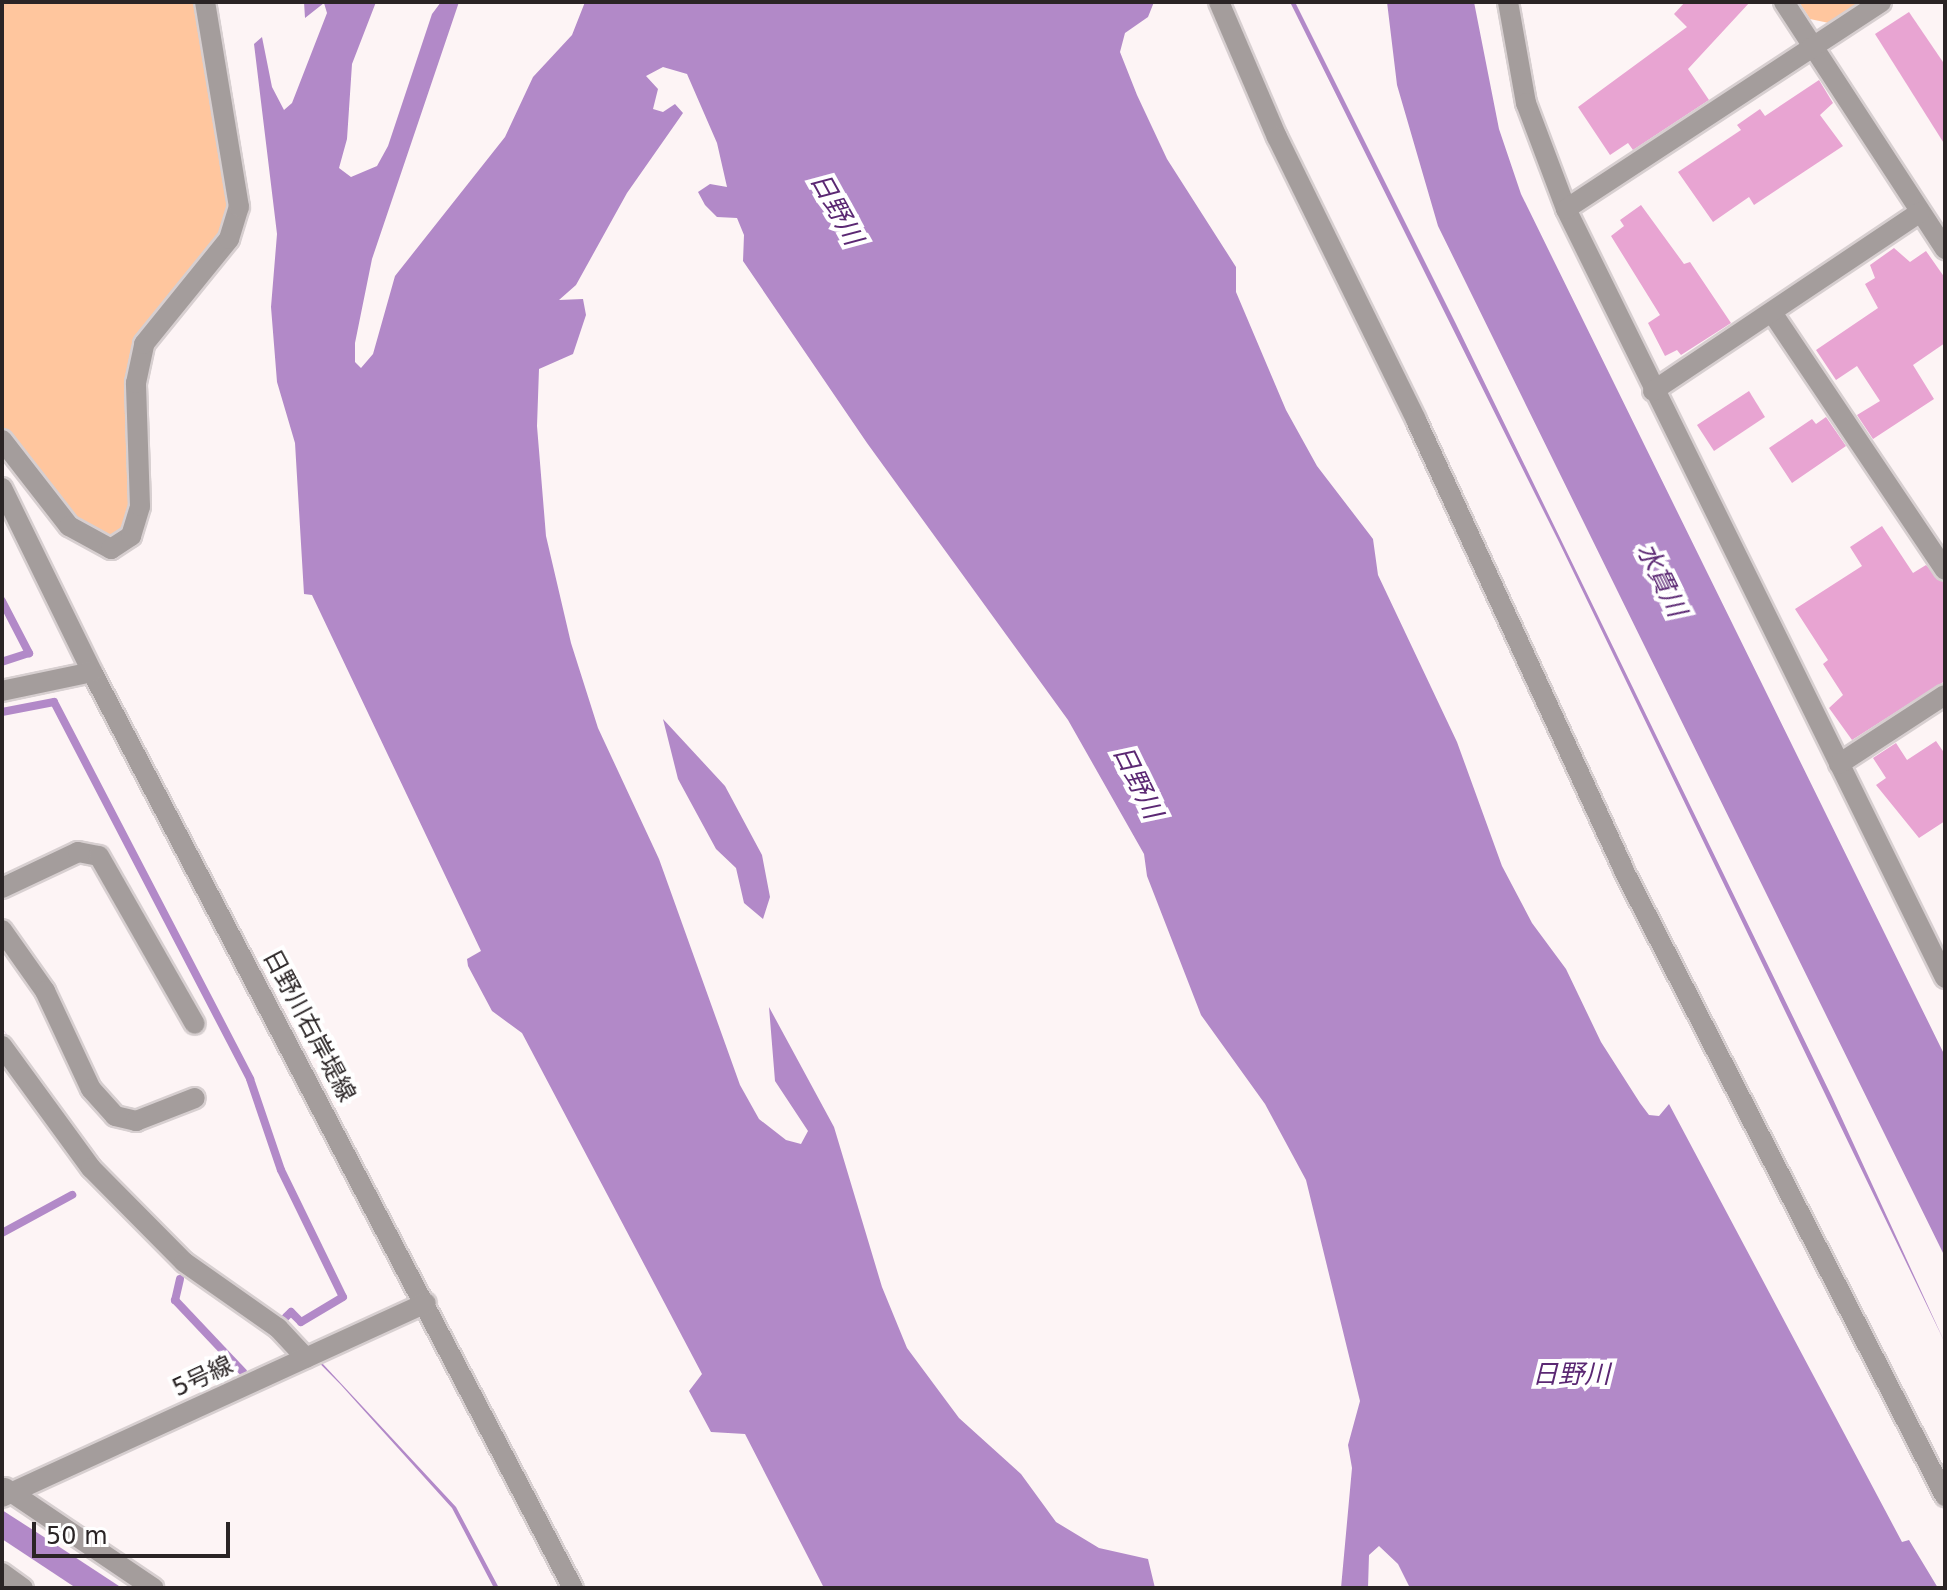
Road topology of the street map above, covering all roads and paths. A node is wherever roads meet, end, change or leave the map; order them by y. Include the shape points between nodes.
1 (205, 2) edge
2 (1219, 2) edge
3 (1508, 2) edge
4 (1784, 2) edge
5 (1881, 2) edge
6 (1813, 46) junction
7 (1566, 209) junction
8 (1920, 212) junction
9 (1945, 249) edge
10 (1773, 314) junction
11 (1653, 391) junction
12 (2, 440) edge
13 (2, 488) edge
14 (1945, 570) edge
15 (92, 672) junction
16 (2, 691) edge
17 (1945, 695) edge
18 (1839, 764) junction
19 (2, 888) edge
20 (2, 930) edge
21 (1945, 978) edge
22 (195, 1024) dead end
23 (2, 1046) edge
24 (195, 1098) dead end
25 (426, 1303) junction
26 (306, 1358) junction
27 (5, 1493) edge
28 (1945, 1496) edge
29 (2, 1573) edge
30 (23, 1588) edge
31 (153, 1588) edge
32 (573, 1588) edge

1 - 12 street via 239,207 229,239 144,344 136,383 140,506 131,536 111,549 69,526
2 - 28 street via 1277,137 1416,420 1623,869
3 - 7 street via 1526,103
4 - 6 street
5 - 6 street
6 - 7 street
6 - 8 street
7 - 11 street
8 - 9 street
8 - 10 street
10 - 11 street
10 - 14 street
11 - 18 street
13 - 15 street, 日野川右岸堤線
15 - 16 street
15 - 25 street, 日野川右岸堤線
17 - 18 street
18 - 21 street
19 - 22 street via 78,852 99,856
20 - 24 street via 45,991 91,1089 115,1116 136,1121
23 - 26 street via 91,1168 184,1262 278,1328
25 - 26 street, 5号線
25 - 32 street, 日野川右岸堤線
26 - 27 street, 5号線
27 - 31 street
29 - 30 street

